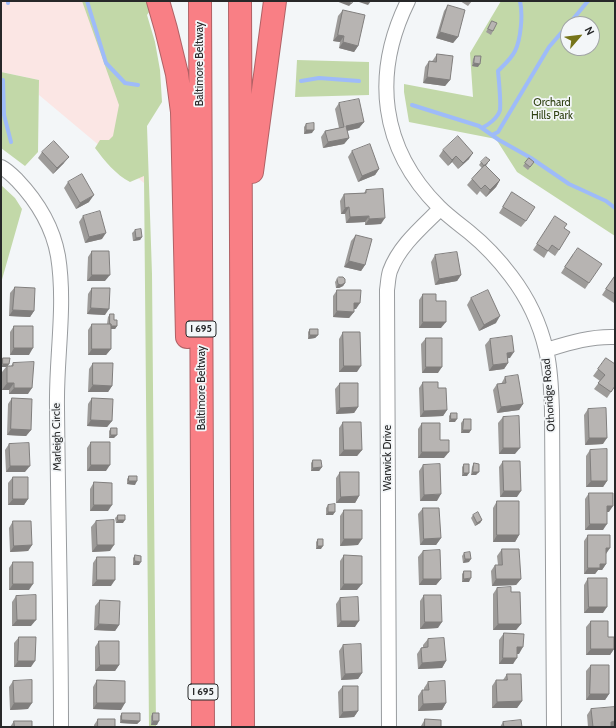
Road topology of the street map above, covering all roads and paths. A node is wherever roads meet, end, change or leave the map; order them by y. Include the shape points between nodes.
1 (158, 1) edge
2 (200, 1) edge
3 (240, 1) edge
4 (274, 1) edge
5 (408, 1) edge
6 (1, 167) edge
7 (440, 208) junction
8 (241, 271) junction
9 (615, 337) edge
10 (546, 350) junction
11 (203, 656) junction
12 (62, 727) edge
13 (203, 727) edge
14 (243, 727) edge
15 (389, 727) edge
16 (554, 727) edge

1 - 11 highway via 177,74 182,112 193,624
2 - 11 highway, Baltimore Beltway / I 695
3 - 8 highway
4 - 8 highway
5 - 7 street, Othoridge Road via 395,31 387,68 389,118 403,160 420,186
6 - 12 street, Marleigh Circle via 6,169 37,204 54,240 58,256 61,292 57,405
7 - 10 street, Othoridge Road via 483,244 512,277 540,329
7 - 15 street, Warwick Drive via 395,259 389,273 387,290
8 - 14 highway
9 - 10 street via 586,338
10 - 16 street, Othoridge Road via 552,410
11 - 13 highway, Baltimore Beltway / I 695

